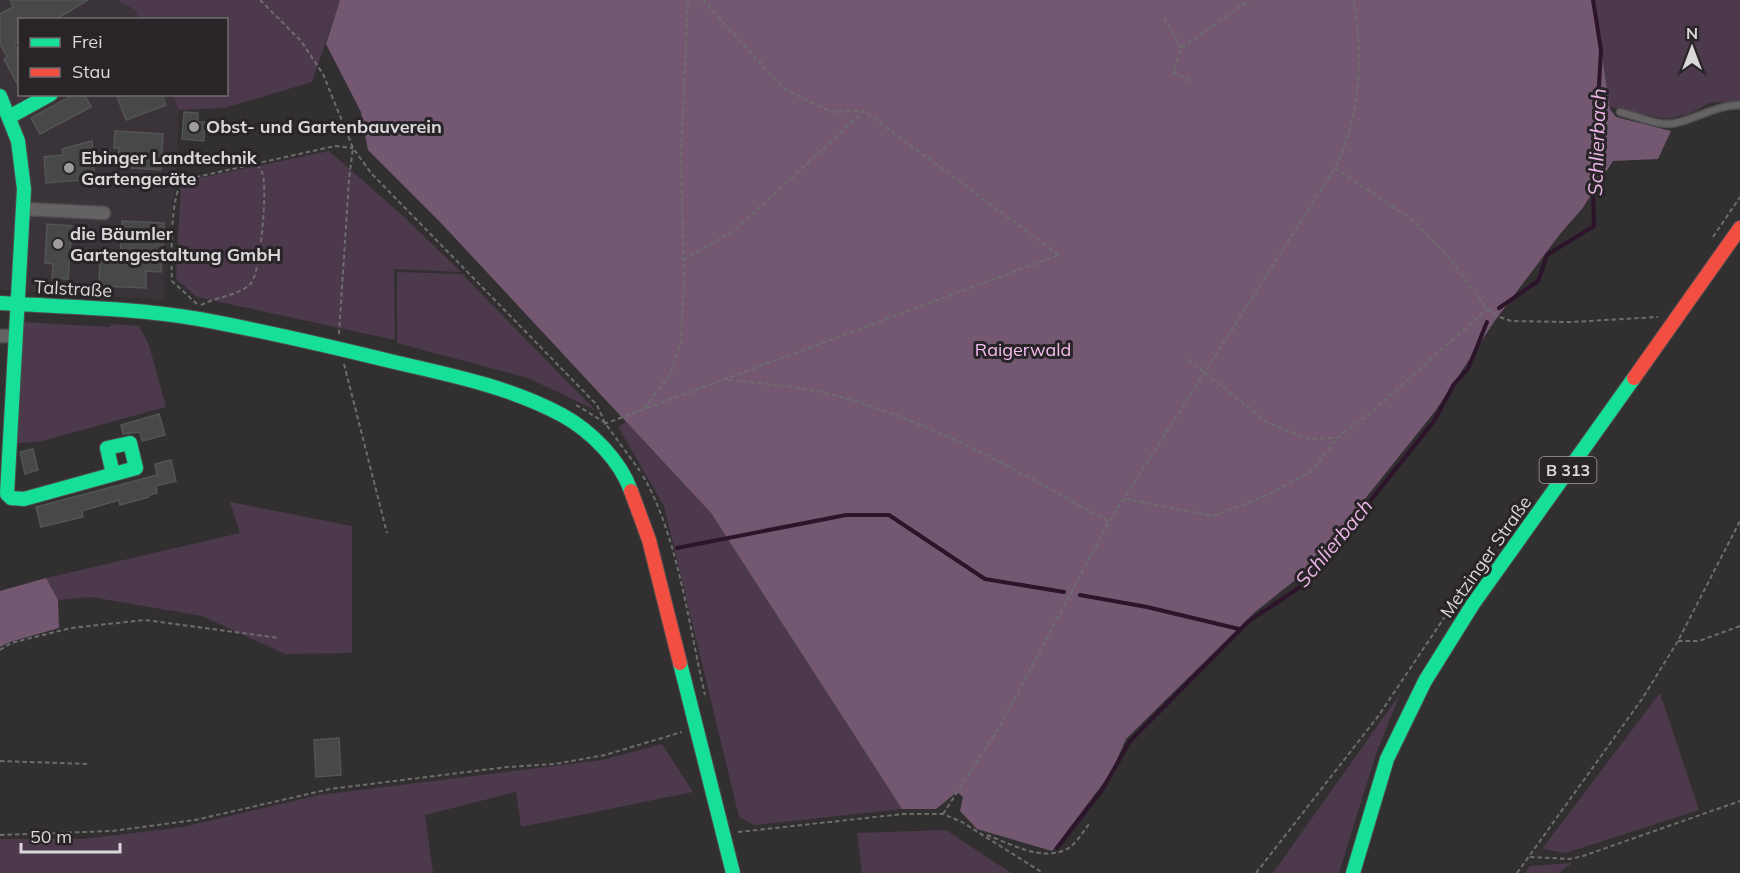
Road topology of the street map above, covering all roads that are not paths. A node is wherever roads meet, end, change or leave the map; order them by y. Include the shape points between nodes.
1 (0, 96) edge
2 (47, 96) edge
3 (1740, 105) edge
4 (1620, 112) dead end
5 (11, 116) junction
6 (24, 209) junction
7 (104, 213) dead end
8 (1740, 228) edge
9 (0, 303) edge
10 (18, 304) junction
11 (0, 336) edge
12 (15, 336) junction
13 (4, 437) edge
14 (113, 474) dead end
15 (733, 873) edge
16 (1353, 873) edge

1 - 5 street
2 - 5 street
3 - 4 lane via 1724,106 1675,124
5 - 6 street via 24,165
6 - 7 street
6 - 10 street
8 - 16 street, Metzinger Straße / B 313 via 1473,604 1425,681 1387,759
9 - 10 street, Talstraße
10 - 12 street
10 - 15 street, Talstraße via 198,319 467,379 518,394 564,416 605,451 628,483 649,540
11 - 12 street
12 - 13 street
13 - 14 street via 5,489 11,498 24,499

